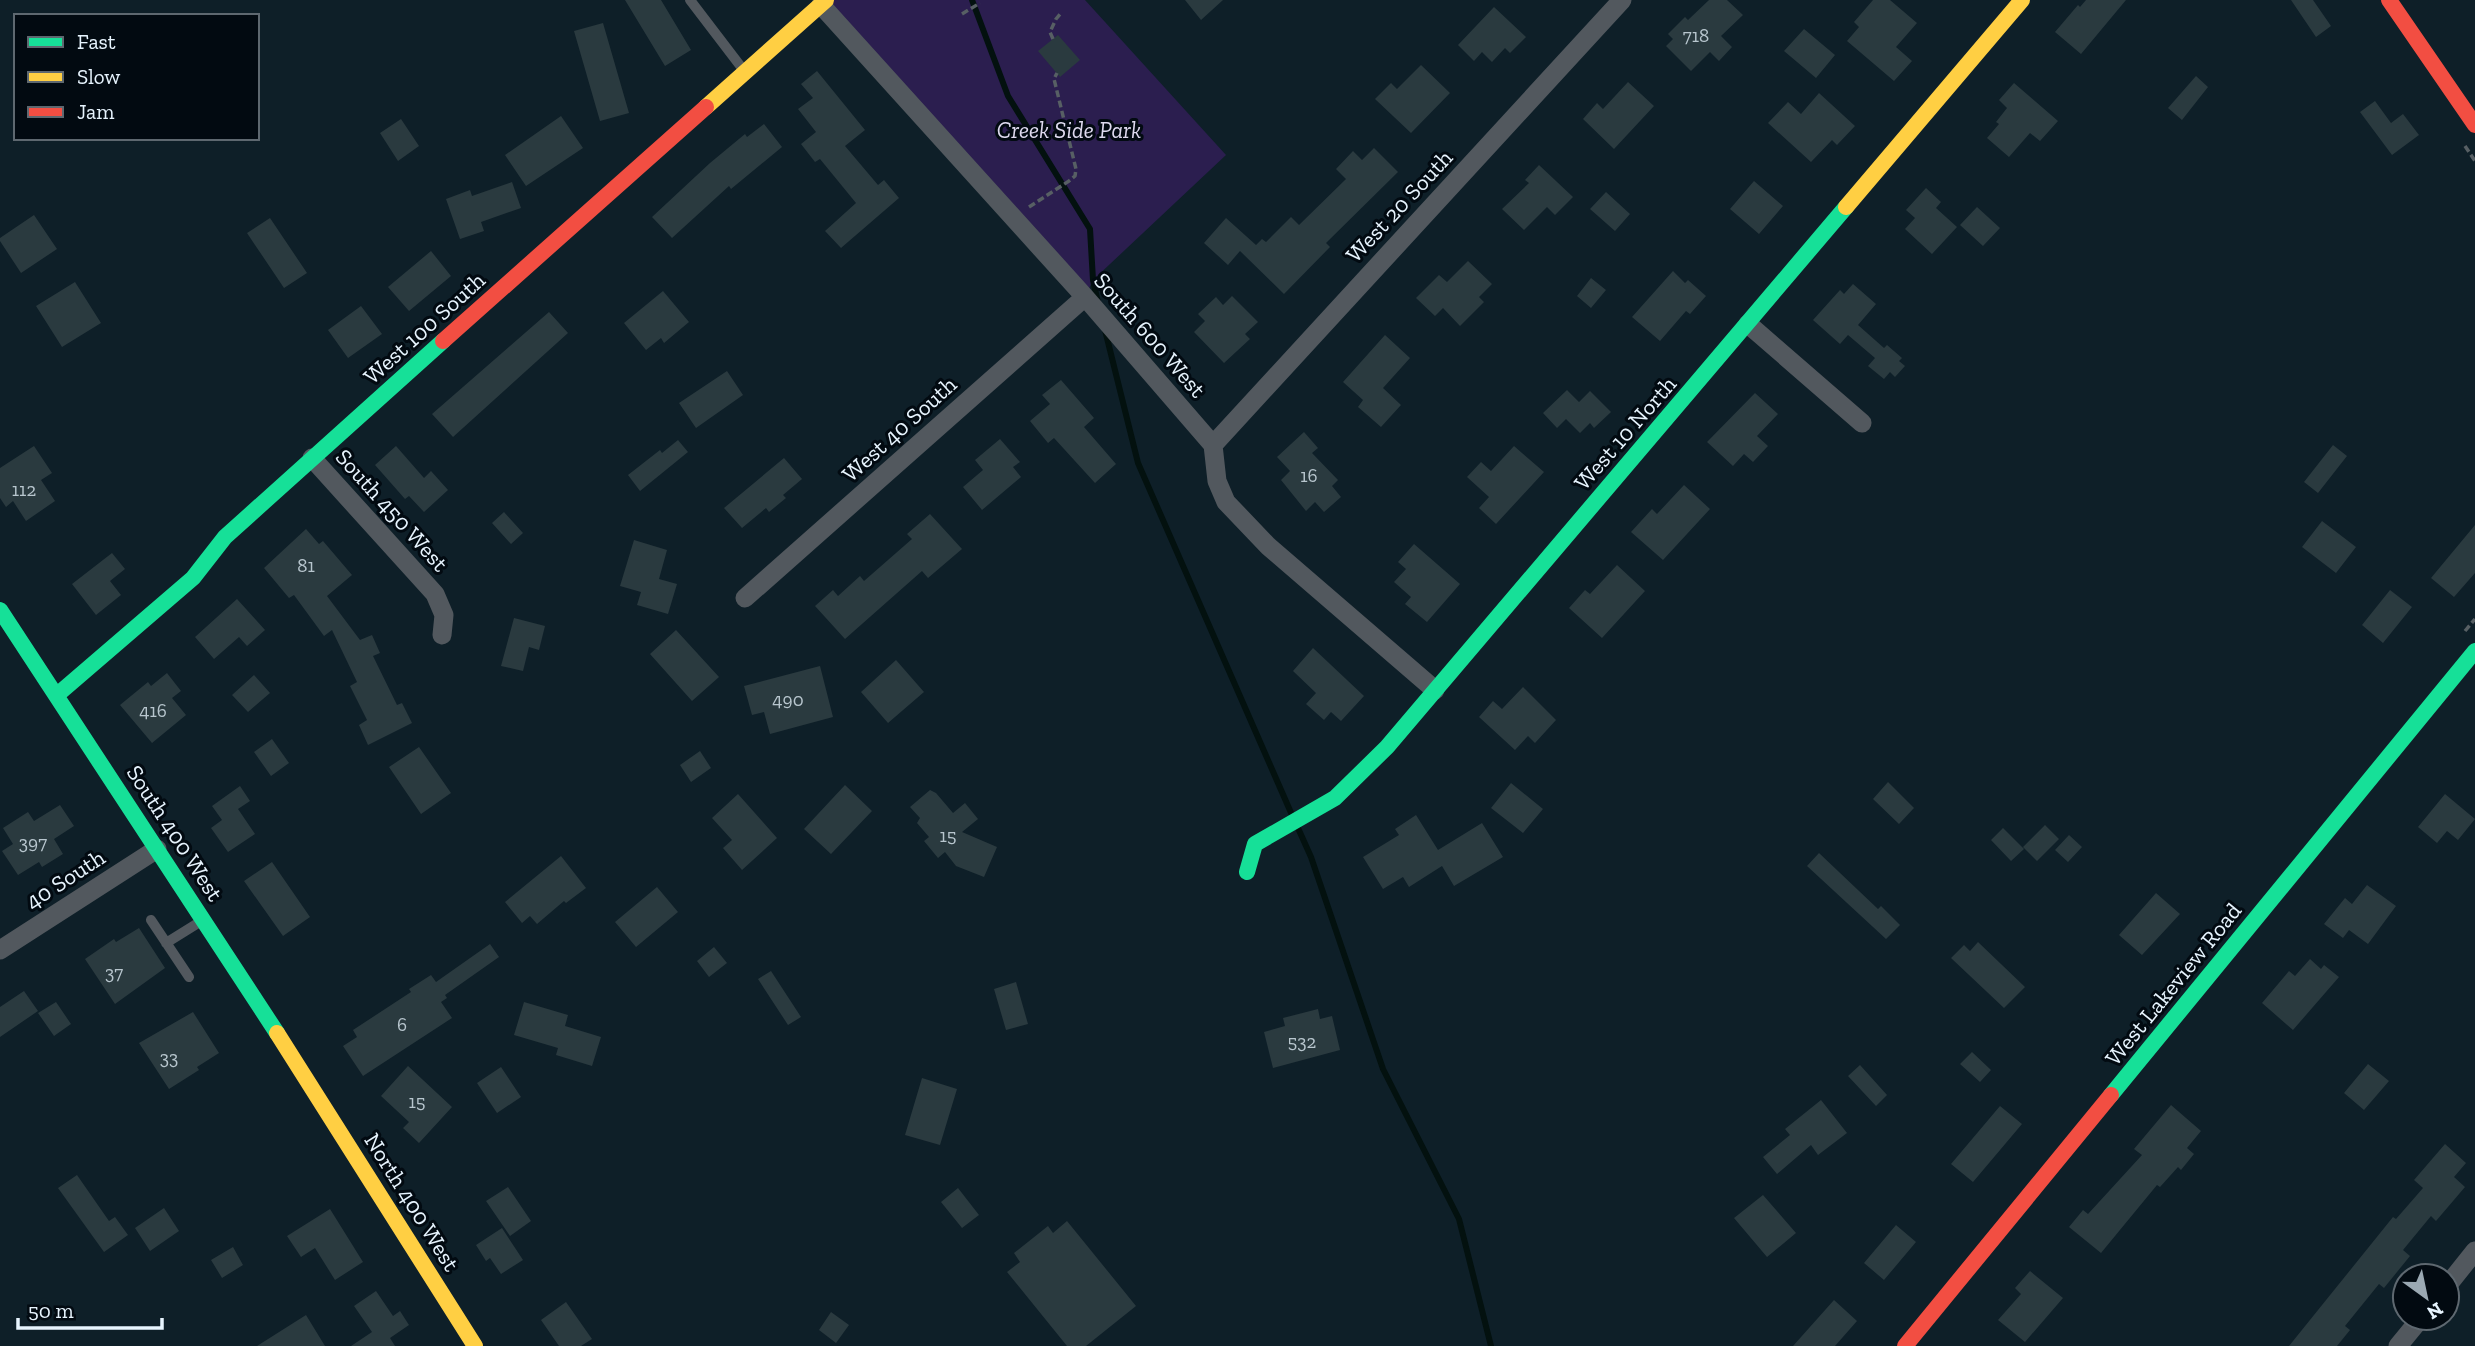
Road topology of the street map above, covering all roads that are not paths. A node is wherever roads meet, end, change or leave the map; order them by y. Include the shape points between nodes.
1 (690, 0) edge
2 (1622, 0) edge
3 (2022, 0) edge
4 (2389, 0) edge
5 (824, 2) edge
6 (745, 72) junction
7 (2475, 125) edge
8 (1085, 297) junction
9 (1748, 324) junction
10 (1862, 423) dead end
11 (1213, 445) junction
12 (312, 458) junction
13 (746, 598) dead end
14 (0, 610) edge
15 (442, 635) dead end
16 (2475, 651) edge
17 (1434, 690) junction
18 (57, 695) junction
19 (158, 849) junction
20 (1247, 872) dead end
21 (151, 920) dead end
22 (204, 920) junction
23 (166, 943) junction
24 (0, 950) edge
25 (189, 977) dead end
26 (310, 1083) joint
27 (2475, 1251) edge
28 (2461, 1268) edge
29 (2410, 1332) edge
30 (475, 1346) edge
31 (1905, 1346) edge
32 (2398, 1346) edge

1 - 6 lane
2 - 11 street, West 20 South
3 - 9 street, West 10 North
4 - 7 street
5 - 6 street, West 100 South
5 - 8 street, South 600 West
6 - 12 street, West 100 South
8 - 11 street, South 600 West
8 - 13 street, West 40 South
9 - 10 street
9 - 17 street, West 10 North
11 - 17 street via 1217,481 1226,502 1268,546
12 - 15 street, South 450 West via 435,594 444,615
12 - 18 street, West 100 South via 225,537 193,578
14 - 18 street, South 400 West
16 - 31 street, West Lakeview Road
17 - 20 street, West 10 North via 1387,747 1335,798 1255,845
18 - 19 street, South 400 West
19 - 22 street, South 400 West
19 - 24 street, 40 South
21 - 23 lane
22 - 23 lane
22 - 26 street, South 400 West
23 - 25 lane
26 - 30 street, North 400 West
27 - 28 street
29 - 32 street

